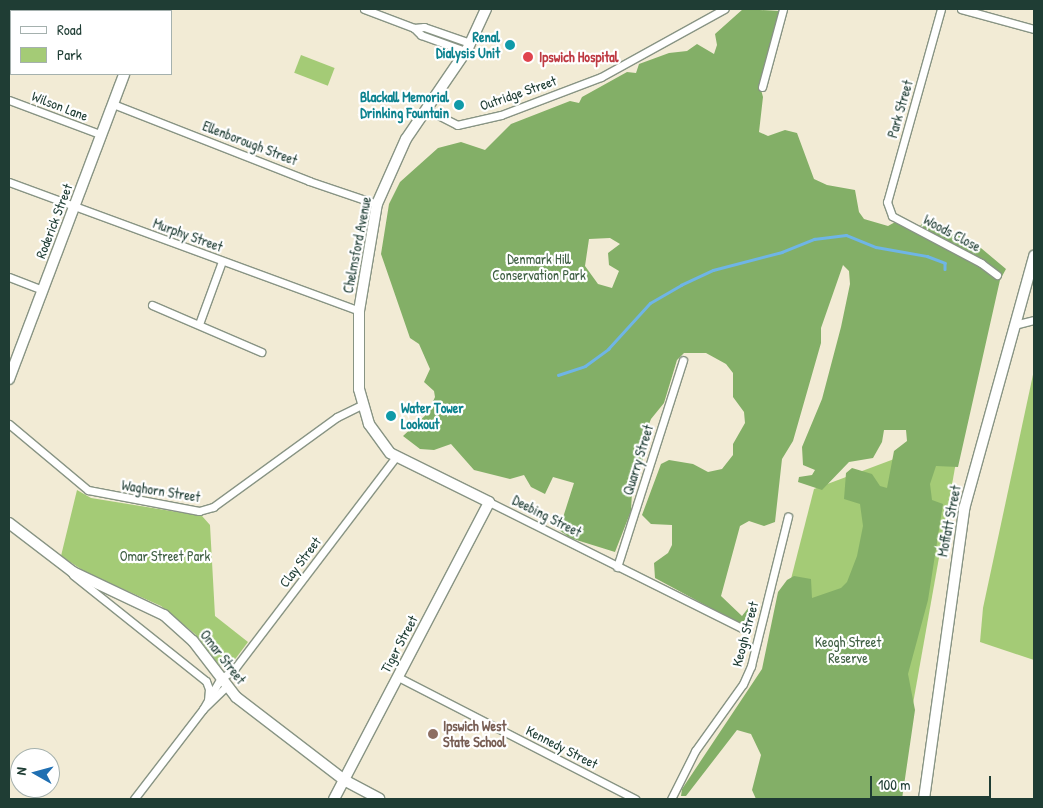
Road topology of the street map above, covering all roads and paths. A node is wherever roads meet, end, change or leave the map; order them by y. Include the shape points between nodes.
1 (364, 9) edge
2 (480, 9) edge
3 (486, 9) edge
4 (724, 9) edge
5 (783, 9) edge
6 (941, 9) edge
7 (961, 9) edge
8 (478, 26) junction
9 (1034, 29) edge
10 (468, 47) junction
11 (124, 75) edge
12 (762, 87) dead end
13 (9, 100) edge
14 (114, 104) junction
15 (426, 109) junction
16 (102, 135) junction
17 (9, 182) edge
18 (377, 204) junction
19 (74, 206) junction
20 (892, 216) joint
21 (1034, 256) edge
22 (222, 261) junction
23 (998, 276) dead end
24 (9, 277) edge
25 (43, 290) junction
26 (152, 305) dead end
27 (359, 311) junction
28 (1034, 320) edge
29 (199, 324) junction
30 (1014, 325) junction
31 (261, 352) dead end
32 (683, 360) dead end
33 (9, 379) edge
34 (362, 405) junction
35 (9, 424) edge
36 (396, 457) junction
37 (489, 502) junction
38 (788, 516) dead end
39 (9, 523) edge
40 (62, 564) junction
41 (616, 567) junction
42 (742, 628) dead end
43 (398, 677) junction
44 (223, 681) junction
45 (208, 700) junction
46 (203, 709) junction
47 (344, 780) junction
48 (134, 799) edge
49 (334, 799) edge
50 (379, 799) edge
51 (635, 799) edge
52 (671, 799) edge
53 (924, 799) edge

1 - 10 street via 414,28 422,27
2 - 8 street, Chelmsford Avenue
3 - 8 street, Chelmsford Avenue
4 - 15 street, Outridge Street via 601,76 501,115 457,125
5 - 12 street
6 - 20 street, Park Street via 888,193
7 - 9 street
8 - 10 street, Chelmsford Avenue
10 - 15 street, Chelmsford Avenue
11 - 14 street, Roderick Street
13 - 16 street, Wilson Lane
14 - 16 street, Roderick Street
14 - 18 street, Ellenborough Street via 309,181
15 - 18 street, Chelmsford Avenue via 396,158
16 - 19 street, Roderick Street
17 - 19 street, Murphy Street
18 - 27 street, Chelmsford Avenue
19 - 22 street, Murphy Street
19 - 25 street, Roderick Street
20 - 23 street, Woods Close via 981,263
21 - 30 street, Moffatt Street
22 - 27 street, Murphy Street
22 - 29 street
24 - 25 street
25 - 33 street, Roderick Street
26 - 29 street
27 - 34 street, Chelmsford Avenue
28 - 30 street
29 - 31 street
30 - 53 street, Moffatt Street via 972,477 956,551
32 - 41 street, Quarry Street
34 - 35 street, Waghorn Street via 337,417 213,507 199,511 88,490
34 - 36 street, Deebing Street via 379,441
36 - 37 street, Deebing Street
36 - 44 street, Clay Street
37 - 41 street, Deebing Street
37 - 43 street, Tiger Street
38 - 52 street, Keogh Street via 751,666 743,684 695,751
39 - 40 street, Omar Street
40 - 44 street, Omar Street via 164,615 193,641
40 - 45 street, Omar Street via 94,594 206,680
41 - 42 street, Deebing Street
43 - 47 street, Tiger Street
43 - 51 street, Kennedy Street
44 - 45 street, Clay Street
44 - 46 street, Clay Street
44 - 47 street, Omar Street via 239,699
45 - 46 street, Clay Street
46 - 48 street, Clay Street
47 - 49 street, Tiger Street
47 - 50 street, Omar Street

